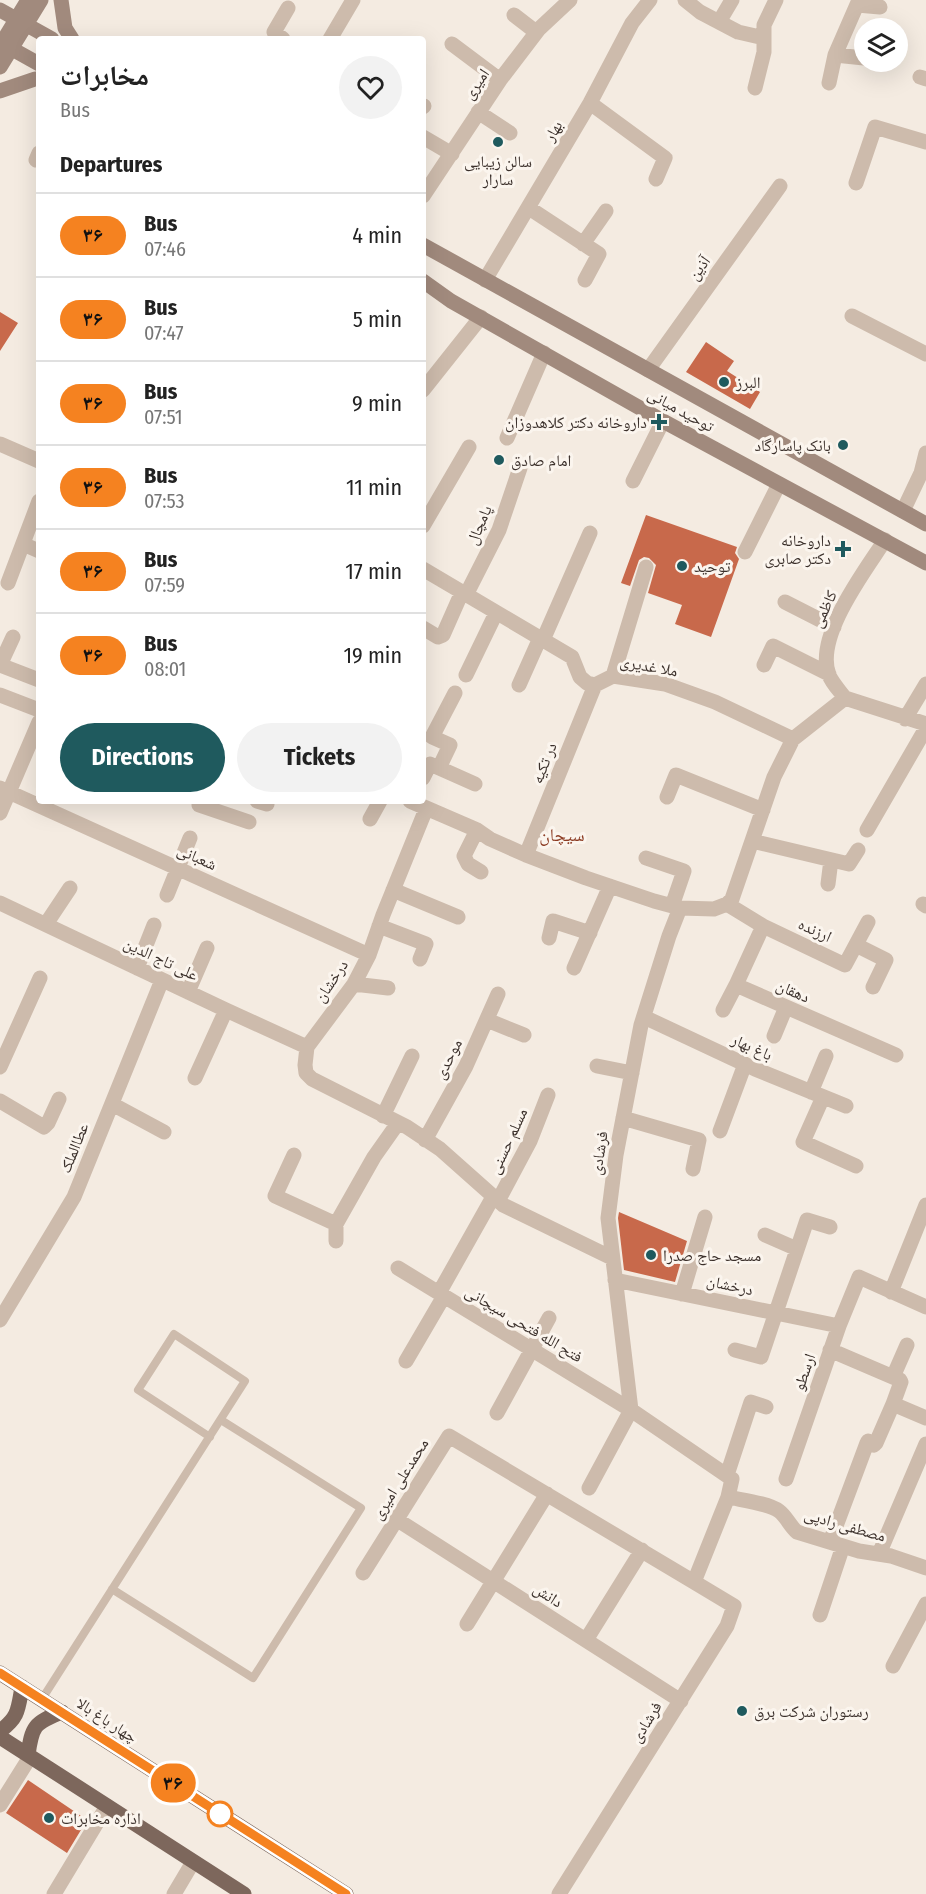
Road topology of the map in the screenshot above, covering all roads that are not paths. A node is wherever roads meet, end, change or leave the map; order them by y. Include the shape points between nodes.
1 (28, 0) edge
2 (41, 0) edge
3 (61, 0) edge
4 (353, 0) edge
5 (570, 0) edge
6 (650, 0) edge
7 (685, 0) edge
8 (732, 0) edge
9 (776, 0) edge
10 (858, 3) edge
11 (880, 7) dead end
12 (288, 8) dead end
13 (0, 10) edge
14 (514, 15) dead end
15 (22, 22) junction
16 (719, 22) junction
17 (536, 32) junction
18 (47, 36) edge
19 (70, 36) edge
20 (279, 36) edge
21 (332, 36) edge
22 (764, 38) junction
23 (452, 44) dead end
24 (4, 46) edge
25 (835, 55) junction
26 (854, 57) edge
27 (36, 62) edge
28 (0, 68) edge
29 (36, 79) edge
30 (500, 80) junction
31 (830, 83) dead end
32 (754, 88) dead end
33 (0, 91) edge
34 (590, 103) junction
35 (478, 112) junction
36 (510, 133) dead end
37 (426, 139) edge
38 (926, 142) edge
39 (452, 154) junction
40 (430, 174) edge
41 (656, 179) dead end
42 (856, 183) dead end
43 (780, 186) dead end
44 (529, 208) junction
45 (606, 211) dead end
46 (583, 244) junction
47 (426, 247) edge
48 (486, 280) junction
49 (585, 280) dead end
50 (426, 283) edge
51 (852, 316) dead end
52 (481, 317) junction
53 (544, 353) junction
54 (926, 354) edge
55 (648, 370) junction
56 (426, 386) edge
57 (663, 421) junction
58 (507, 438) dead end
59 (0, 444) edge
60 (469, 447) dead end
61 (926, 453) edge
62 (36, 460) edge
63 (520, 468) dead end
64 (633, 481) dead end
65 (779, 484) junction
66 (36, 509) edge
67 (903, 511) junction
68 (426, 521) edge
69 (926, 524) edge
70 (590, 533) dead end
71 (885, 540) junction
72 (23, 544) junction
73 (36, 549) edge
74 (745, 552) dead end
75 (926, 563) edge
76 (646, 567) dead end
77 (426, 571) edge
78 (8, 583) dead end
79 (464, 594) junction
80 (785, 602) dead end
81 (496, 613) junction
82 (834, 627) junction
83 (426, 630) edge
84 (13, 637) dead end
85 (542, 639) junction
86 (0, 665) edge
87 (764, 665) dead end
88 (828, 674) junction
89 (466, 675) dead end
90 (613, 676) junction
91 (36, 679) edge
92 (926, 684) edge
93 (519, 685) dead end
94 (595, 685) junction
95 (455, 693) dead end
96 (0, 695) edge
97 (845, 698) junction
98 (36, 709) edge
99 (905, 719) junction
100 (926, 726) edge
101 (36, 732) edge
102 (793, 739) junction
103 (439, 768) junction
104 (426, 772) edge
105 (475, 784) dead end
106 (4, 790) edge
107 (667, 797) dead end
108 (199, 804) edge
109 (378, 804) edge
110 (417, 804) edge
111 (426, 809) junction
112 (763, 810) junction
113 (0, 813) edge
114 (370, 819) dead end
115 (249, 822) dead end
116 (477, 830) junction
117 (867, 830) dead end
118 (190, 838) dead end
119 (752, 841) junction
120 (858, 850) dead end
121 (526, 855) junction
122 (646, 858) dead end
123 (831, 860) junction
124 (178, 868) junction
125 (481, 872) dead end
126 (828, 884) dead end
127 (610, 886) junction
128 (70, 888) dead end
129 (393, 890) junction
130 (167, 895) dead end
131 (0, 903) edge
132 (727, 904) junction
133 (676, 907) junction
134 (458, 917) dead end
135 (868, 922) dead end
136 (46, 924) junction
137 (154, 925) dead end
138 (379, 926) junction
139 (763, 926) junction
140 (590, 933) junction
141 (549, 938) dead end
142 (856, 945) junction
143 (207, 948) dead end
144 (369, 955) junction
145 (420, 959) dead end
146 (137, 968) junction
147 (574, 968) dead end
148 (40, 978) dead end
149 (162, 980) junction
150 (354, 984) junction
151 (736, 986) junction
152 (873, 987) dead end
153 (388, 988) dead end
154 (188, 992) junction
155 (498, 994) dead end
156 (786, 1007) junction
157 (226, 1010) junction
158 (723, 1010) dead end
159 (644, 1017) junction
160 (487, 1020) junction
161 (524, 1035) dead end
162 (774, 1036) dead end
163 (307, 1047) junction
164 (896, 1055) dead end
165 (412, 1056) dead end
166 (826, 1056) dead end
167 (745, 1064) junction
168 (597, 1066) dead end
169 (0, 1067) edge
170 (632, 1073) junction
171 (195, 1078) dead end
172 (817, 1094) junction
173 (548, 1095) dead end
174 (59, 1099) dead end
175 (0, 1101) edge
176 (112, 1104) junction
177 (846, 1106) dead end
178 (383, 1116) junction
179 (624, 1118) junction
180 (398, 1123) junction
181 (720, 1131) dead end
182 (164, 1132) dead end
183 (425, 1140) junction
184 (294, 1155) dead end
185 (856, 1166) dead end
186 (693, 1169) dead end
187 (496, 1199) junction
188 (926, 1205) edge
189 (705, 1217) dead end
190 (336, 1224) junction
191 (830, 1227) dead end
192 (765, 1235) dead end
193 (336, 1241) dead end
194 (797, 1249) junction
195 (612, 1257) junction
196 (398, 1268) dead end
197 (615, 1280) junction
198 (891, 1292) junction
199 (682, 1294) junction
200 (442, 1295) junction
201 (926, 1307) edge
202 (775, 1313) junction
203 (549, 1318) dead end
204 (0, 1320) edge
205 (839, 1326) junction
206 (907, 1345) dead end
207 (533, 1350) junction
208 (735, 1350) dead end
209 (830, 1350) junction
210 (406, 1361) dead end
211 (893, 1377) junction
212 (893, 1404) junction
213 (766, 1407) dead end
214 (631, 1410) junction
215 (497, 1413) dead end
216 (926, 1418) edge
217 (221, 1420) junction
218 (210, 1437) junction
219 (926, 1444) edge
220 (727, 1476) junction
221 (786, 1479) dead end
222 (589, 1488) dead end
223 (547, 1494) junction
224 (728, 1497) junction
225 (573, 1510) joint
226 (396, 1519) junction
227 (837, 1544) junction
228 (642, 1550) junction
229 (879, 1554) junction
230 (926, 1569) edge
231 (363, 1573) dead end
232 (494, 1581) junction
233 (694, 1582) junction
234 (112, 1589) junction
235 (926, 1604) edge
236 (820, 1614) dead end
237 (467, 1624) dead end
238 (586, 1640) junction
239 (893, 1666) dead end
240 (0, 1673) edge
241 (22, 1687) junction
242 (42, 1699) junction
243 (681, 1701) junction
244 (62, 1712) junction
245 (0, 1731) edge
246 (0, 1737) edge
247 (29, 1756) junction
248 (0, 1805) edge
249 (107, 1806) junction
250 (193, 1862) junction
251 (54, 1894) edge
252 (174, 1894) edge
253 (244, 1894) edge
254 (346, 1894) edge
255 (559, 1894) edge

1 - 15 main road
2 - 15 main road
3 - 19 main road
4 - 21 street
5 - 17 street, امیری
6 - 34 street, بهار via 632,23
7 - 16 street
8 - 16 street
9 - 22 street via 764,25
10 - 11 street
10 - 25 street
12 - 20 street via 274,32
13 - 15 main road
14 - 17 street
15 - 18 main road
15 - 24 main road
16 - 22 street via 738,32
17 - 30 street, امیری
22 - 32 street
23 - 30 street
24 - 27 main road
24 - 28 main road
25 - 26 street
25 - 31 street
29 - 33 main road
30 - 35 street, امیری
34 - 41 street via 665,158
34 - 44 street, بهار
35 - 36 street
35 - 39 street, امیری
37 - 39 street
38 - 42 street via 875,127
39 - 40 street, امیری
43 - 55 street, آذین
44 - 46 street
44 - 48 street, بهار
45 - 46 street
46 - 49 street via 599,254
47 - 48 main road, توحید میانی
48 - 55 main road, توحید میانی
50 - 52 main road, توحید میانی
51 - 54 street
52 - 53 main road, توحید میانی
52 - 56 street
53 - 57 main road, توحید میانی
53 - 58 street
55 - 67 main road, توحید میانی
57 - 64 street
57 - 65 main road, توحید میانی
59 - 62 street
60 - 68 street
61 - 67 street
63 - 79 street, پامچال via 499,530
65 - 71 main road, توحید میانی
65 - 74 street
66 - 72 street
67 - 69 main road, توحید میانی
70 - 85 street
71 - 75 main road, توحید میانی
71 - 82 street, کاظمی via 838,614
72 - 73 street
72 - 78 street
76 - 90 street
77 - 79 street
79 - 81 street
79 - 83 street, پامچال via 443,635 438,637
80 - 82 street
81 - 85 street
81 - 89 street
82 - 88 street, کاظمی via 826,651
84 - 86 street
85 - 93 street
85 - 94 street via 572,657 580,677
86 - 91 street
87 - 88 street via 773,646
88 - 97 street
90 - 94 street, ملا غدیری
90 - 102 street, ملا غدیری via 664,684 715,702
92 - 99 street
94 - 121 street, در تکیه
95 - 103 street via 432,737 450,745
96 - 98 street
97 - 99 street
97 - 102 street
99 - 100 street
100 - 117 street
101 - 106 street
102 - 112 street
103 - 104 street via 430,764
103 - 105 street
106 - 113 street
106 - 124 street, شعبانی
107 - 112 street via 676,775
108 - 115 street
109 - 114 street
110 - 111 street
111 - 116 street
111 - 129 street, درخشان
112 - 119 street
116 - 121 street
116 - 125 street via 464,856 468,864
118 - 124 street
119 - 123 street
119 - 132 street
120 - 123 street via 849,864
121 - 127 street
122 - 133 street, فرشادی via 684,871
123 - 126 street
124 - 130 street
124 - 144 street, شعبانی
127 - 133 street
127 - 140 street
128 - 136 street
129 - 134 street
129 - 138 street, درخشان
131 - 136 street, علی تاج الدین
132 - 133 street via 714,909
132 - 139 street, ارزنده
133 - 159 street, فرشادی
135 - 142 street, ارزنده
136 - 146 street, علی تاج الدین
137 - 146 street
138 - 144 street, درخشان
138 - 145 street via 426,944
139 - 142 street, ارزنده via 845,965
139 - 151 street
140 - 141 street via 552,921
140 - 147 street
142 - 152 street via 886,960
143 - 154 street
144 - 150 street, درخشان
146 - 149 street, علی تاج الدین
148 - 169 street
149 - 154 street, علی تاج الدین
149 - 176 street, عطاالملک
150 - 153 street
150 - 163 street, درخشان
151 - 156 street, دهقان
151 - 158 street
154 - 157 street, علی تاج الدین
155 - 160 street, موحدی
156 - 162 street
156 - 164 street, دهقان
157 - 163 street, علی تاج الدین
157 - 171 street
159 - 167 street, باغ بهار
159 - 170 street, فرشادی
160 - 161 street
160 - 183 street, موحدی
163 - 178 street via 304,1065 312,1079
165 - 178 street
166 - 172 street
167 - 172 street, باغ بهار
167 - 181 street
168 - 170 street
170 - 179 street, فرشادی
172 - 177 street, باغ بهار
172 - 185 street via 803,1142
173 - 187 street, مسلم حسنی via 530,1141
174 - 175 street via 44,1127
176 - 182 street
176 - 204 street, عطاالملک via 74,1197
178 - 180 street
179 - 186 street via 699,1140
179 - 195 street, فرشادی via 608,1218
180 - 183 street
180 - 190 street
183 - 187 street
184 - 190 street via 275,1197
187 - 195 street
187 - 200 street, مسلم حسنی
188 - 198 street
189 - 199 street
190 - 193 street
191 - 194 street via 807,1220
192 - 194 street
194 - 202 street
195 - 197 street, فرشادی
196 - 200 street, فتح الله فتحی سیچانی
197 - 199 street, درخشان
197 - 214 street, فرشادی
198 - 201 street
198 - 205 street, ارسطو via 859,1277
199 - 202 street, درخشان
200 - 207 street, فتح الله فتحی سیچانی
200 - 210 street, مسلم حسنی
202 - 205 street, درخشان
202 - 208 street via 761,1357
203 - 207 street
205 - 209 street, ارسطو
206 - 211 street
207 - 214 street, فتح الله فتحی سیچانی
207 - 215 street
209 - 211 street
209 - 221 street, ارسطو
211 - 212 street via 901,1382
212 - 216 street
212 - 227 street via 876,1443 867,1442
213 - 220 street via 751,1402
214 - 220 street
214 - 222 street
217 - 218 lane
217 - 218 lane via 245,1381 174,1334 138,1390
217 - 234 lane via 361,1508 253,1678
218 - 234 lane
219 - 229 street
220 - 224 street via 732,1479
223 - 225 street, محمدعلی امیری
223 - 226 street, محمدعلی امیری via 448,1436
223 - 232 street
224 - 227 street, مصطفی رادپی via 774,1508 797,1532
224 - 233 street
225 - 228 street, فرشادی
226 - 231 street, محمدعلی امیری
226 - 232 street, دانش
227 - 229 street, مصطفی رادپی
227 - 236 street
228 - 233 street, فرشادی
228 - 238 street
229 - 230 street, مصطفی رادپی
232 - 237 street
232 - 238 street, دانش
233 - 243 street, فرشادی via 734,1605 727,1626
234 - 242 lane
235 - 239 street
238 - 243 street, دانش
240 - 241 main road, چهار باغ بالا
241 - 242 main road, چهار باغ بالا
241 - 245 main road via 12,1722
242 - 244 main road, چهار باغ بالا
243 - 255 street, فرشادی
244 - 247 main road via 41,1721 30,1734
244 - 254 main road, چهار باغ بالا
246 - 247 main road
247 - 248 street
247 - 249 main road
249 - 250 main road
249 - 251 street
250 - 252 street
250 - 253 main road

